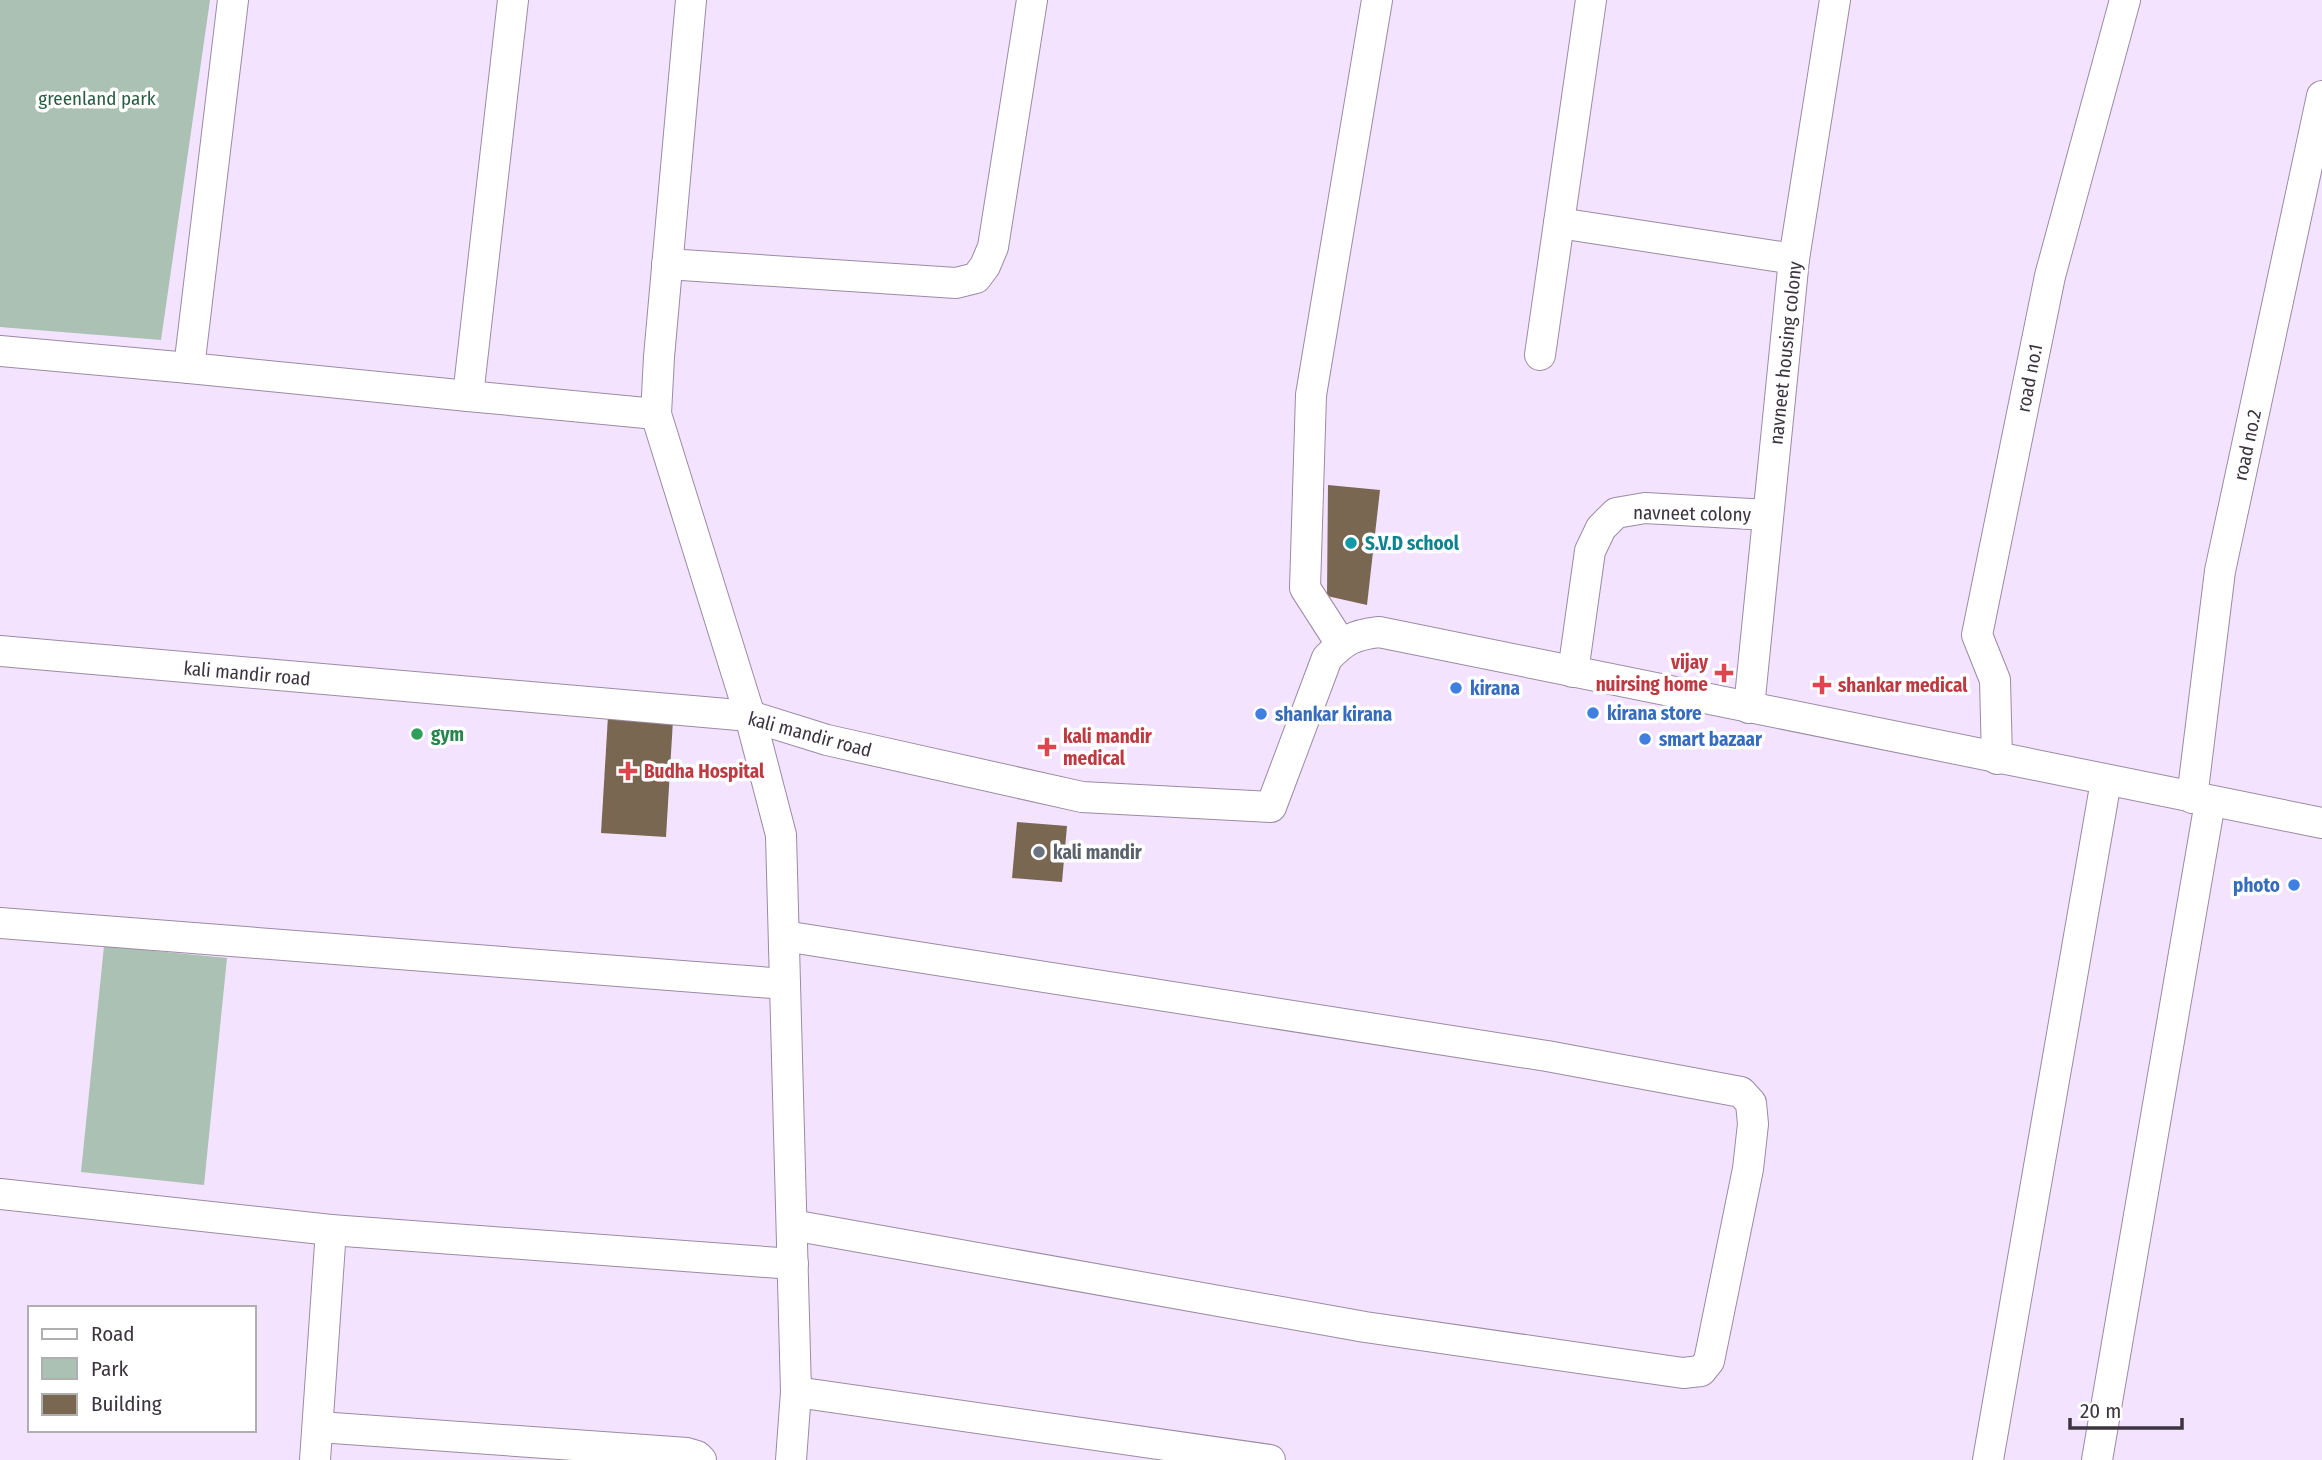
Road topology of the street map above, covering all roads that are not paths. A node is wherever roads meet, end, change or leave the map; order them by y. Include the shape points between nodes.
1 (233, 0) edge
2 (513, 0) edge
3 (691, 0) edge
4 (1032, 0) edge
5 (1377, 0) edge
6 (1591, 0) edge
7 (1835, 0) edge
8 (2125, 0) edge
9 (2322, 96) edge
10 (1559, 223) junction
11 (1794, 259) junction
12 (667, 264) junction
13 (0, 351) edge
14 (1540, 355) dead end
15 (189, 368) junction
16 (468, 396) junction
17 (656, 414) junction
18 (1768, 515) junction
19 (1341, 644) junction
20 (0, 651) edge
21 (1573, 672) junction
22 (1749, 708) junction
23 (750, 716) junction
24 (1997, 759) junction
25 (2106, 780) junction
26 (2201, 800) junction
27 (2322, 823) edge
28 (0, 923) edge
29 (784, 936) junction
30 (785, 984) junction
31 (0, 1194) edge
32 (792, 1225) junction
33 (331, 1230) junction
34 (793, 1264) junction
35 (796, 1392) junction
36 (318, 1427) junction
37 (540, 1450) edge
38 (315, 1460) edge
39 (701, 1460) edge
40 (791, 1460) edge
41 (1270, 1460) edge
42 (1988, 1460) edge
43 (2097, 1460) edge

1 - 15 street
2 - 16 street
3 - 12 street
4 - 12 street via 992,247 976,278 956,283
5 - 19 street via 1311,395 1305,588
6 - 10 street
7 - 11 street, navneet housing colony
8 - 24 street, road no.1 via 2050,276 1977,635 1995,680
9 - 26 street, road no.2 via 2220,571
10 - 11 street
10 - 14 street
11 - 18 street, navneet housing colony
12 - 17 street
13 - 15 street
15 - 16 street
16 - 17 street
17 - 23 street
18 - 21 street, navneet colony via 1645,508 1616,513 1601,528 1590,551
18 - 22 street, navneet housing colony
19 - 21 street via 1356,635 1379,632
19 - 23 street, kali mandir road via 1327,658 1272,807 1082,797 827,740
20 - 23 street, kali mandir road
21 - 22 street
22 - 24 street
23 - 29 street via 781,835
24 - 25 street
25 - 26 street
25 - 42 street
26 - 27 street
26 - 43 street, road no.2
28 - 30 street
29 - 30 street
29 - 32 street via 1712,1085 1741,1092 1751,1103 1753,1124 1709,1362 1701,1371 1692,1372 1365,1326
30 - 32 street
31 - 33 street
32 - 34 street
33 - 34 street
33 - 36 street
34 - 35 street
35 - 40 street
35 - 41 street
36 - 37 street
36 - 38 street
37 - 39 street via 687,1452

